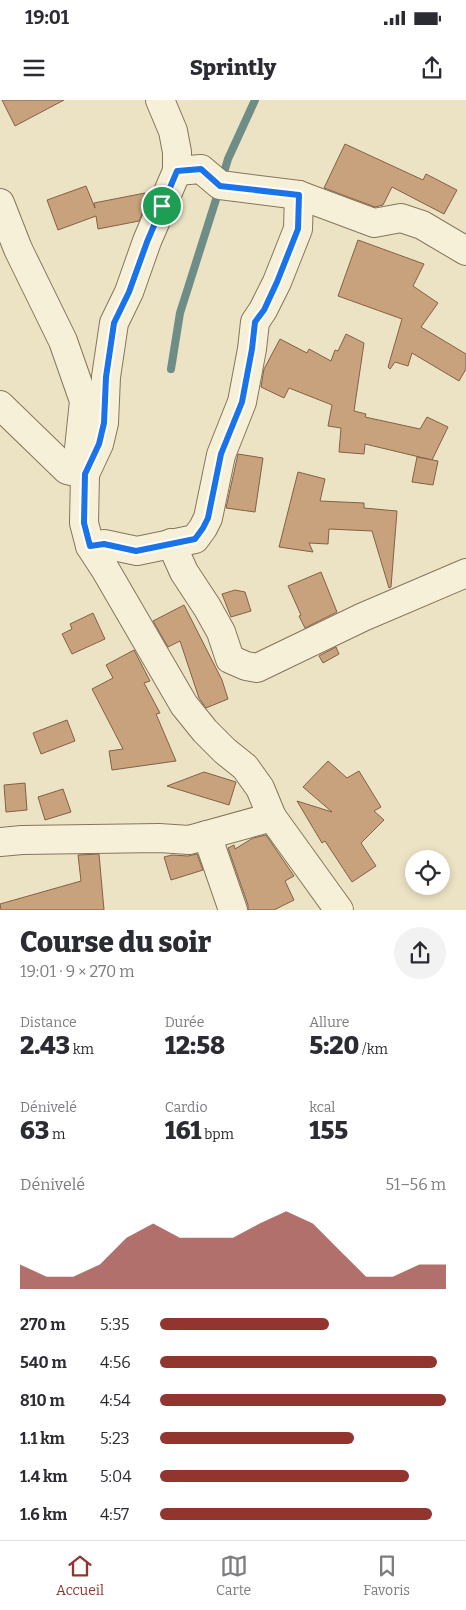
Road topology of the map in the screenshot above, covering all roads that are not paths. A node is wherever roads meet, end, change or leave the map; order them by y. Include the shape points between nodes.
1 (160, 100) edge
2 (177, 171) junction
3 (299, 195) junction
4 (0, 202) edge
5 (466, 251) edge
6 (0, 405) edge
7 (85, 474) junction
8 (171, 543) junction
9 (90, 546) junction
10 (466, 573) edge
11 (272, 817) junction
12 (207, 835) junction
13 (0, 842) edge
14 (233, 910) edge
15 (339, 910) edge

1 - 2 street via 173,131
2 - 3 street via 201,169 220,186
2 - 7 street via 114,323 106,377 104,423 99,444
3 - 5 street via 374,223 401,218 422,224
3 - 8 street via 298,229 277,282 255,322 242,402 221,454 208,518 195,539
4 - 7 street via 18,249 63,341 84,401 78,458
6 - 7 street via 67,470
7 - 9 street via 84,523
8 - 9 street via 136,551 104,544
8 - 10 street via 184,572 221,632 230,659 257,668
9 - 11 street via 184,705 205,732 245,767 260,788
11 - 12 street
11 - 15 street
12 - 13 street via 190,840
12 - 14 street

